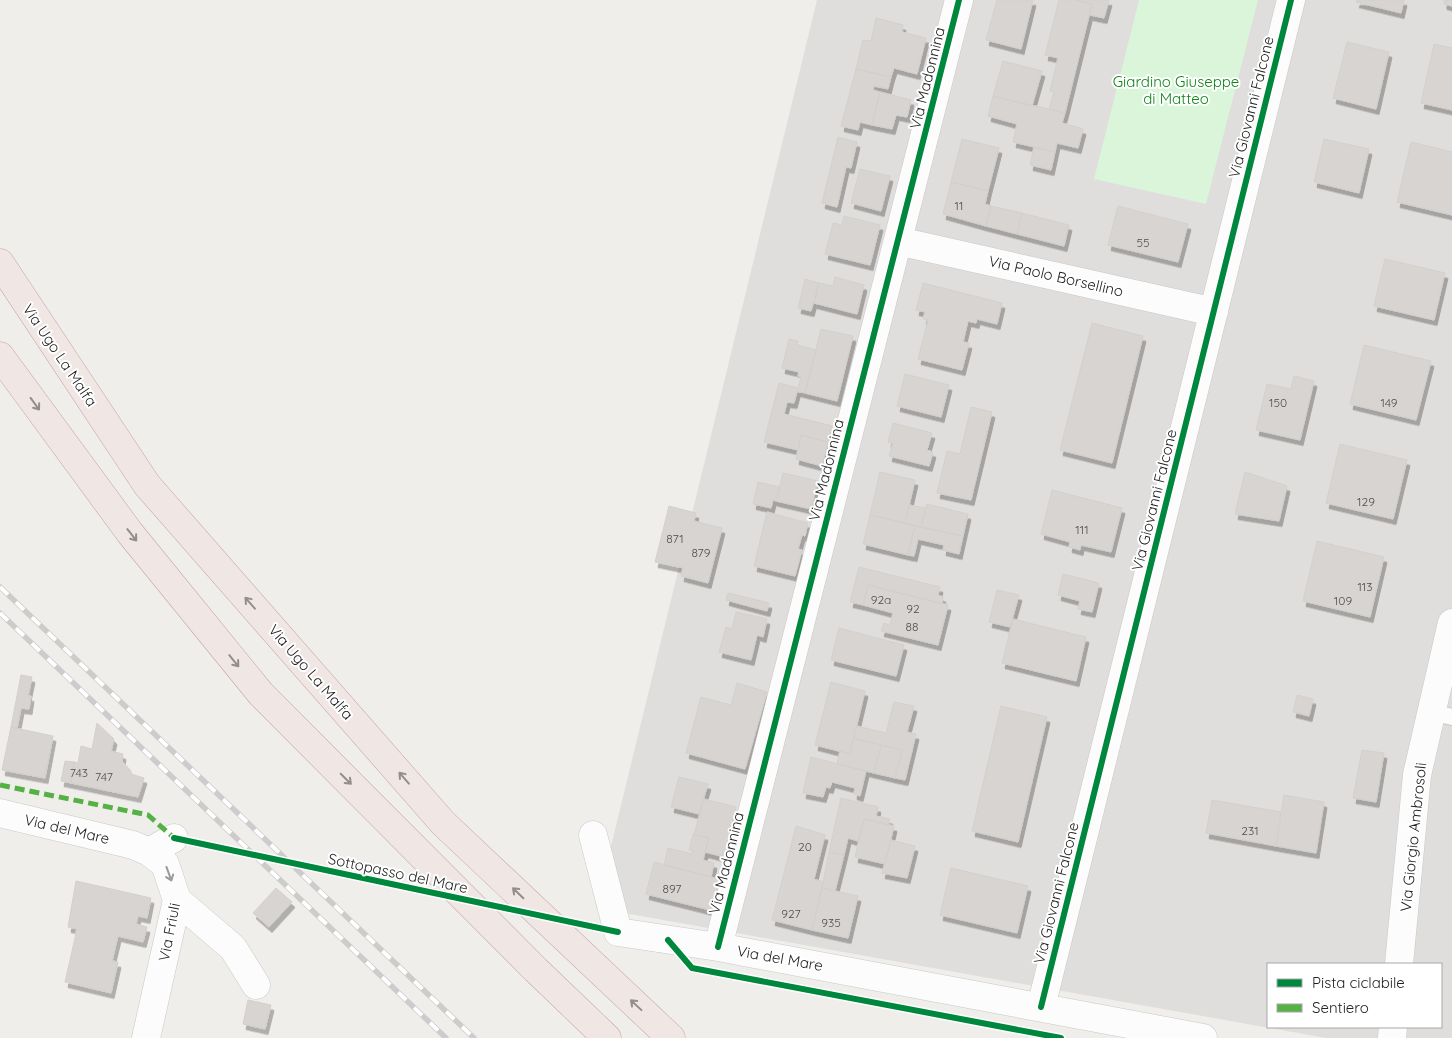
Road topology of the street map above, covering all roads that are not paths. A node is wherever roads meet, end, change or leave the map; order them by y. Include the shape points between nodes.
1 (959, 0) edge
2 (1291, 0) edge
3 (898, 241) junction
4 (0, 262) edge
5 (1214, 312) junction
6 (2, 360) edge
7 (1452, 623) edge
8 (1442, 715) edge
9 (0, 813) edge
10 (593, 835) dead end
11 (174, 838) dead end
12 (141, 848) junction
13 (177, 900) junction
14 (718, 947) junction
15 (1399, 963) edge
16 (256, 985) dead end
17 (1041, 1007) junction
18 (146, 1038) edge
19 (607, 1038) edge
20 (672, 1038) edge
21 (1203, 1038) edge

1 - 3 street, Via Madonnina
2 - 5 street, Via Giovanni Falcone
3 - 5 street, Via Paolo Borsellino
3 - 14 street, Via Madonnina
20 -> 4 highway, Via Ugo La Malfa via 443,822 147,485
5 - 17 street, Via Giovanni Falcone
6 -> 19 highway via 130,533 261,694
7 - 8 street, Via Giorgio Ambrosoli
8 - 15 street, Via Giorgio Ambrosoli via 1417,775
9 - 12 street, Via del Mare
10 - 14 street, Via del Mare via 618,932
11 - 12 street
12 -> 13 street, Via Friuli via 165,864
13 - 16 street via 233,948
13 - 18 street, Via Friuli
14 - 17 street, Via del Mare
17 - 21 street, Via del Mare

